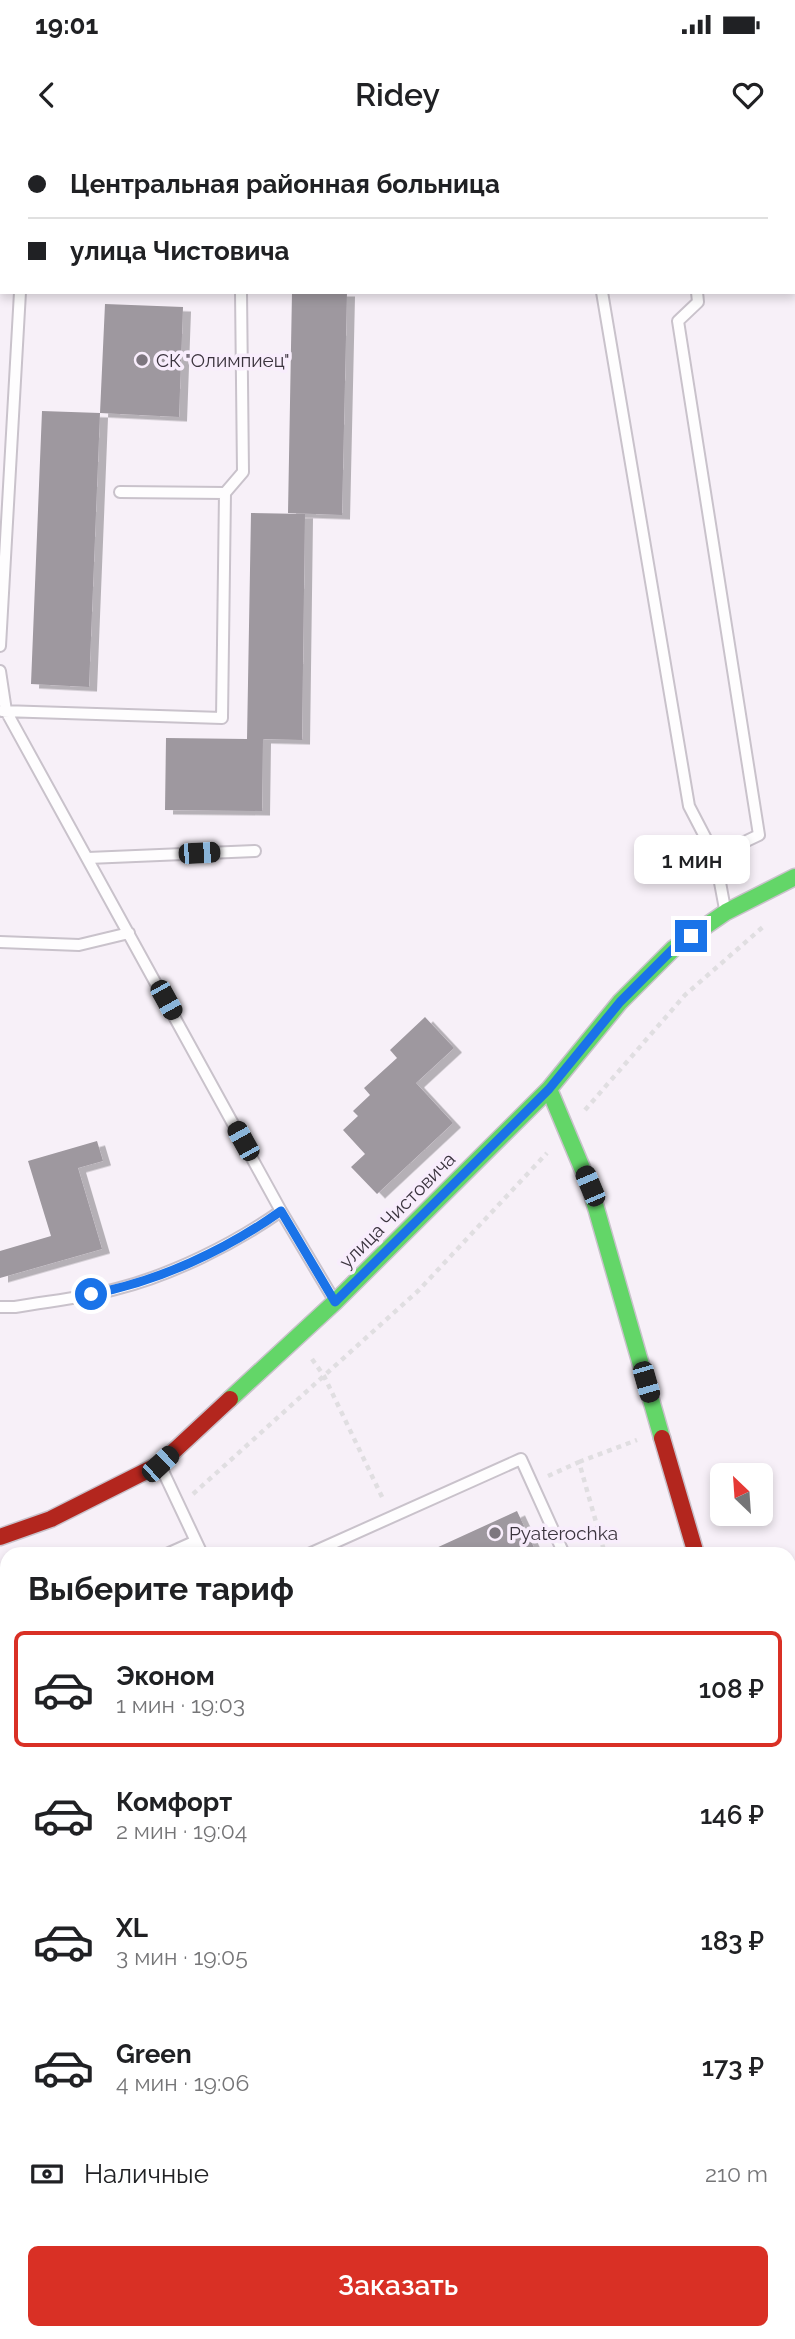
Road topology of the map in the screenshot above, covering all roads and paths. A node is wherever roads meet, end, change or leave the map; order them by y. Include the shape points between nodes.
1 (20, 294) edge
2 (241, 294) edge
3 (602, 294) edge
4 (697, 294) edge
5 (120, 492) dead end
6 (225, 493) junction
7 (0, 646) edge
8 (0, 671) edge
9 (3, 711) edge
10 (255, 850) dead end
11 (715, 856) junction
12 (88, 858) junction
13 (795, 877) edge
14 (726, 912) junction
15 (769, 921) dead end
16 (129, 933) junction
17 (0, 942) edge
18 (549, 1089) junction
19 (567, 1132) junction
20 (281, 1211) junction
21 (335, 1302) junction
22 (0, 1307) edge
23 (296, 1338) junction
24 (324, 1376) junction
25 (661, 1431) junction
26 (579, 1462) junction
27 (160, 1464) junction
28 (532, 1483) junction
29 (180, 1507) junction
30 (391, 1517) junction
31 (0, 1537) edge
32 (196, 1541) junction
33 (183, 1547) edge
34 (199, 1547) edge
35 (325, 1547) edge
36 (561, 1547) edge
37 (603, 1547) edge
38 (694, 1547) edge

1 - 7 lane
2 - 6 lane via 243,472
3 - 11 lane via 690,806
4 - 11 lane via 698,302 678,321 759,835
5 - 6 lane
6 - 9 lane via 222,718
8 - 9 lane
9 - 12 lane
10 - 12 lane
11 - 14 lane
12 - 16 lane
13 - 14 street, улица Чистовича
14 - 18 street, улица Чистовича via 674,948 620,1002
15 - 19 path via 685,995
16 - 17 lane via 79,945
16 - 20 lane
18 - 19 street
18 - 21 street, улица Чистовича
19 - 24 path via 419,1290
19 - 25 street via 590,1186
20 - 21 lane
20 - 22 lane via 248,1234 117,1289
21 - 23 street, улица Чистовича
23 - 24 path
23 - 27 street, улица Чистовича
24 - 29 path
24 - 30 path
25 - 26 path
25 - 38 street
26 - 28 path
26 - 37 path
27 - 29 lane
27 - 31 street, улица Чистовича via 51,1518
28 - 30 lane via 521,1459
28 - 36 lane
29 - 32 lane
30 - 35 lane
32 - 33 lane
32 - 34 lane

